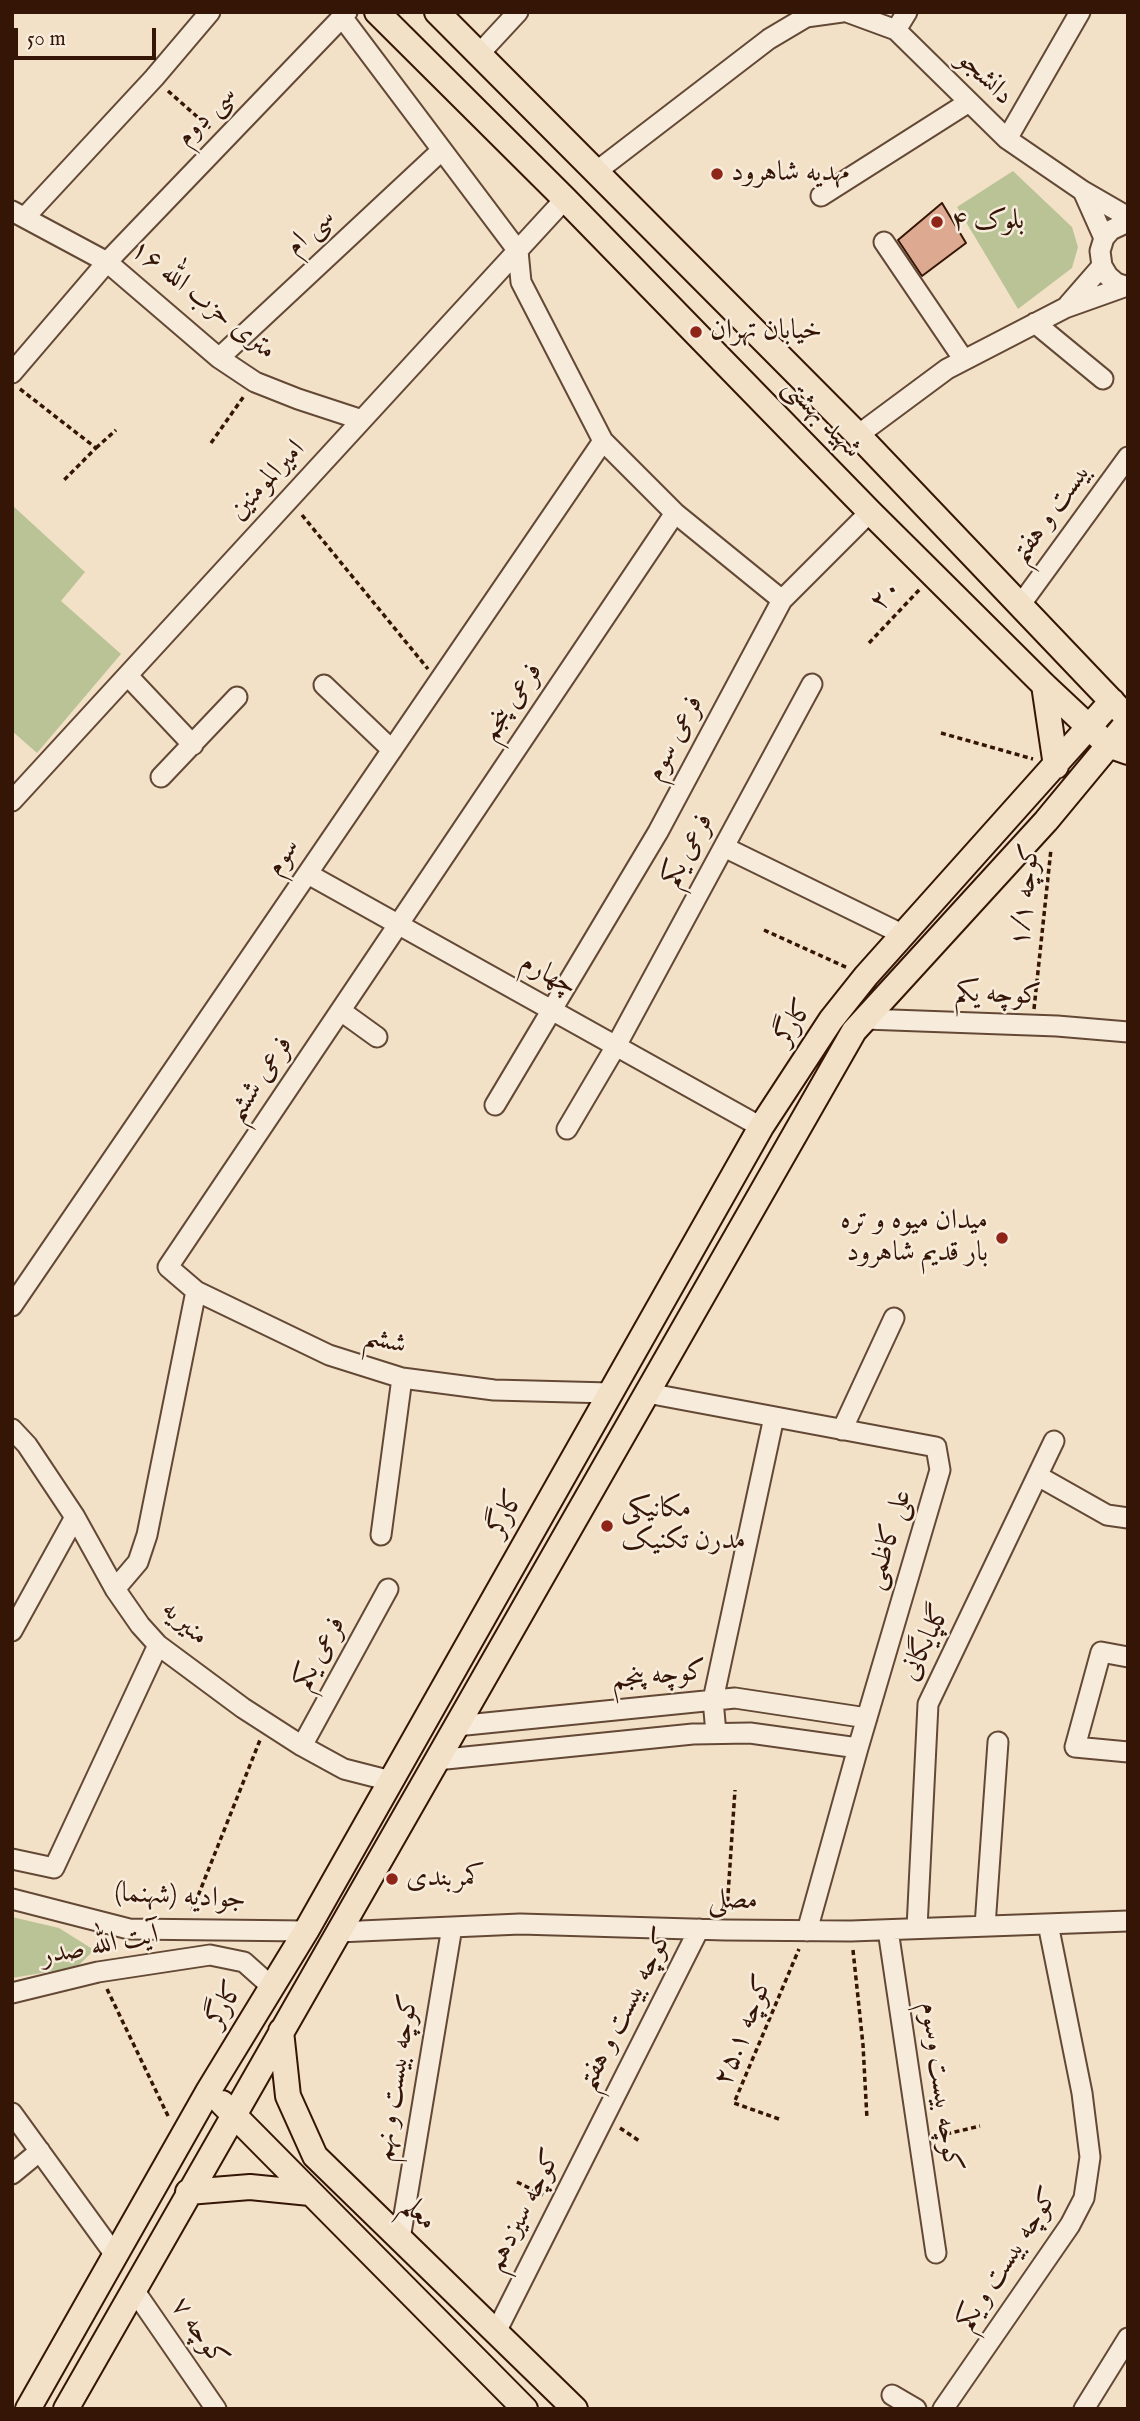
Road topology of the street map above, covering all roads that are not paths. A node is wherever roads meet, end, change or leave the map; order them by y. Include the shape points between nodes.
1 (210, 12) edge
2 (377, 12) edge
3 (437, 12) edge
4 (518, 12) edge
5 (845, 12) edge
6 (907, 12) edge
7 (1080, 12) edge
8 (345, 14) edge
9 (896, 30) junction
10 (479, 54) junction
11 (969, 102) junction
12 (1007, 139) junction
13 (442, 150) junction
14 (597, 171) junction
15 (1083, 191) junction
16 (821, 196) dead end
17 (565, 199) junction
18 (19, 214) edge
19 (1128, 220) edge
20 (1104, 237) junction
21 (884, 242) dead end
22 (518, 251) junction
23 (107, 261) junction
24 (1102, 266) junction
25 (1126, 287) edge
26 (1065, 308) junction
27 (1035, 323) junction
28 (219, 358) junction
29 (964, 360) junction
30 (12, 373) edge
31 (1103, 379) dead end
32 (362, 420) junction
33 (858, 435) junction
34 (603, 441) junction
35 (1128, 457) edge
36 (870, 512) junction
37 (675, 513) junction
38 (782, 600) junction
39 (1021, 604) junction
40 (128, 676) junction
41 (812, 684) dead end
42 (324, 685) dead end
43 (1044, 685) junction
44 (237, 697) dead end
45 (1122, 713) edge
46 (1090, 727) junction
47 (192, 745) junction
48 (1118, 748) edge
49 (392, 750) junction
50 (1056, 765) junction
51 (161, 778) dead end
52 (12, 801) edge
53 (724, 847) junction
54 (307, 874) junction
55 (398, 924) junction
56 (904, 936) junction
57 (551, 1009) junction
58 (341, 1011) junction
59 (865, 1019) junction
60 (1128, 1032) edge
61 (377, 1037) dead end
62 (617, 1046) junction
63 (495, 1105) dead end
64 (761, 1127) junction
65 (567, 1129) dead end
66 (169, 1267) joint
67 (196, 1291) junction
68 (12, 1306) edge
69 (894, 1318) dead end
70 (402, 1378) junction
71 (610, 1393) junction
72 (647, 1393) junction
73 (774, 1417) junction
74 (12, 1429) edge
75 (842, 1430) junction
76 (1054, 1441) dead end
77 (1038, 1476) junction
78 (75, 1517) junction
79 (1128, 1518) edge
80 (381, 1535) dead end
81 (115, 1589) junction
82 (388, 1590) dead end
83 (12, 1631) edge
84 (158, 1645) junction
85 (1128, 1657) edge
86 (713, 1700) junction
87 (867, 1718) junction
88 (456, 1726) junction
89 (716, 1734) junction
90 (998, 1742) dead end
91 (302, 1746) junction
92 (858, 1748) junction
93 (1128, 1752) edge
94 (436, 1760) junction
95 (391, 1781) junction
96 (12, 1859) edge
97 (12, 1899) edge
98 (1128, 1921) edge
99 (1048, 1924) junction
100 (985, 1926) junction
101 (452, 1927) junction
102 (918, 1928) junction
103 (699, 1929) junction
104 (888, 1930) junction
105 (306, 1931) junction
106 (807, 1931) junction
107 (338, 1932) junction
108 (272, 1987) junction
109 (12, 1993) edge
110 (281, 2031) junction
111 (209, 2090) junction
112 (12, 2113) edge
113 (233, 2114) junction
114 (604, 2116) joint
115 (40, 2151) junction
116 (12, 2174) edge
117 (188, 2193) junction
118 (310, 2193) junction
119 (400, 2239) junction
120 (936, 2253) dead end
121 (115, 2255) junction
122 (134, 2290) junction
123 (496, 2332) junction
124 (1128, 2338) edge
125 (892, 2395) dead end
126 (28, 2409) edge
127 (66, 2409) edge
128 (216, 2409) edge
129 (524, 2409) edge
130 (575, 2409) edge
131 (916, 2409) edge
132 (943, 2409) edge
133 (1084, 2409) edge

1 - 18 street via 154,78
2 - 17 main road, شهید بهشتی
3 - 10 main road, شهید بهشتی
4 - 10 street
5 - 9 street, دانشجو
5 - 14 street, دانشجو via 806,17 769,39
6 - 9 street
7 - 12 street
8 - 13 street
8 - 23 street, سی دوم
9 - 11 street, دانشجو
10 - 14 main road, شهید بهشتی
11 - 12 street, دانشجو
11 - 16 street
12 - 15 street, دانشجو
13 - 22 street
13 - 28 street, سی ام
14 - 33 main road, شهید بهشتی
15 - 19 street, دانشجو
15 - 20 street
17 - 22 street, امیرالمومنین
17 - 36 main road, شهید بهشتی
18 - 23 street, ۱۶ متری حزب الله
19 - 20 street
20 - 24 street
21 - 29 street
22 - 32 street, امیرالمومنین
22 - 34 street via 521,282
23 - 28 street, ۱۶ متری حزب الله
23 - 30 street, سی دوم
24 - 25 street via 1108,276
24 - 26 street
25 - 26 street
26 - 27 street
27 - 29 street
27 - 31 street
28 - 32 street, ۱۶ متری حزب الله via 255,382
29 - 33 street
32 - 40 street, امیرالمومنین
33 - 39 main road, شهید بهشتی
34 - 37 street
34 - 49 street, سوم
35 - 39 street, بیست و هفتم
36 - 38 street, فرعی سوم
36 - 43 main road, شهید بهشتی
37 - 38 street
37 - 55 street, فرعی پنجم
38 - 57 street, فرعی سوم via 658,832
39 - 45 main road, شهید بهشتی
40 - 47 street
40 - 52 street, امیرالمومنین
41 - 53 street, فرعی یکم
42 - 49 street
43 - 46 main road, شهید بهشتی
43 - 50 main road
44 - 47 street
45 - 46 main road, کارگر
45 - 48 main road, کارگر
46 - 48 main road, شهید بهشتی
46 - 50 main road, کارگر
47 - 51 street
48 - 59 main road, کارگر via 1054,811
49 - 54 street, سوم
50 - 56 main road, کارگر
53 - 56 street
53 - 62 street, فرعی یکم
54 - 55 street, چهارم
54 - 68 street, سوم
55 - 57 street, چهارم
55 - 58 street, فرعی ششم
56 - 64 main road, کارگر via 831,1020
57 - 62 street, چهارم
57 - 63 street, فرعی سوم
58 - 61 street
58 - 66 street, فرعی ششم
59 - 60 street, کوچه یکم
59 - 72 main road, کارگر
62 - 64 street, چهارم
62 - 65 street, فرعی یکم
64 - 71 main road, کارگر
66 - 67 street, ششم
67 - 70 street, ششم via 329,1355
67 - 81 street via 147,1535 138,1562
69 - 75 street
70 - 71 street, ششم via 494,1390
70 - 80 street
71 - 95 main road, کارگر
72 - 73 street, علی کاظمی
72 - 88 main road, کارگر
73 - 75 street, علی کاظمی
73 - 86 street
74 - 78 street, منیریه
75 - 87 street, علی کاظمی via 936,1447 940,1470
76 - 77 street, گلپایگانی
77 - 79 street via 1107,1515
77 - 102 street, گلپایگانی via 928,1704
78 - 81 street, منیریه
78 - 83 street
81 - 84 street, منیریه
82 - 91 street, فرعی یکم
84 - 91 street, منیریه
84 - 96 street via 54,1868
85 - 93 street via 1101,1652 1075,1747
86 - 87 street, کوچه پنجم via 735,1698
86 - 88 street, کوچه پنجم
86 - 89 street
87 - 92 street, علی کاظمی
88 - 94 main road, کارگر
89 - 92 street via 750,1733
89 - 94 street
90 - 100 street
91 - 95 street, منیریه via 344,1769
92 - 106 street, علی کاظمی
94 - 107 main road, کارگر
95 - 105 main road, کارگر
97 - 105 street, جوادیه (شهنما) via 129,1929
98 - 99 street, مصلی
99 - 100 street, مصلی
99 - 132 street, کوچه بیست و یکم via 1082,2093 1090,2157 1084,2198
100 - 102 street, مصلی
101 - 103 street, مصلی via 520,1924
101 - 107 street, مصلی
101 - 119 street, کوچه بیست و نهم
102 - 104 street, مصلی
103 - 106 street, مصلی
103 - 114 street, کوچه بیست و هفتم
104 - 106 street, مصلی
104 - 120 street, کوچه بیست وسوم
105 - 107 main road
105 - 108 main road, کارگر
107 - 110 main road, کارگر
108 - 109 street, آیت الله صدر via 244,1962 209,1955 98,1972
108 - 111 main road, کارگر
110 - 113 main road, کارگر
110 - 119 main road, معلم via 288,2096 315,2156
111 - 113 main road
111 - 121 main road, کارگر
112 - 115 street
113 - 117 main road, کارگر
113 - 118 main road
114 - 123 street, کوچه سیزدهم
115 - 116 street
115 - 121 street
117 - 118 main road via 250,2187
117 - 122 main road, کارگر
118 - 129 main road
119 - 123 main road, معلم
121 - 126 main road, کارگر
122 - 127 main road, کارگر
122 - 128 street, کوچه ۷
123 - 130 main road, معلم
124 - 133 street
125 - 131 street

